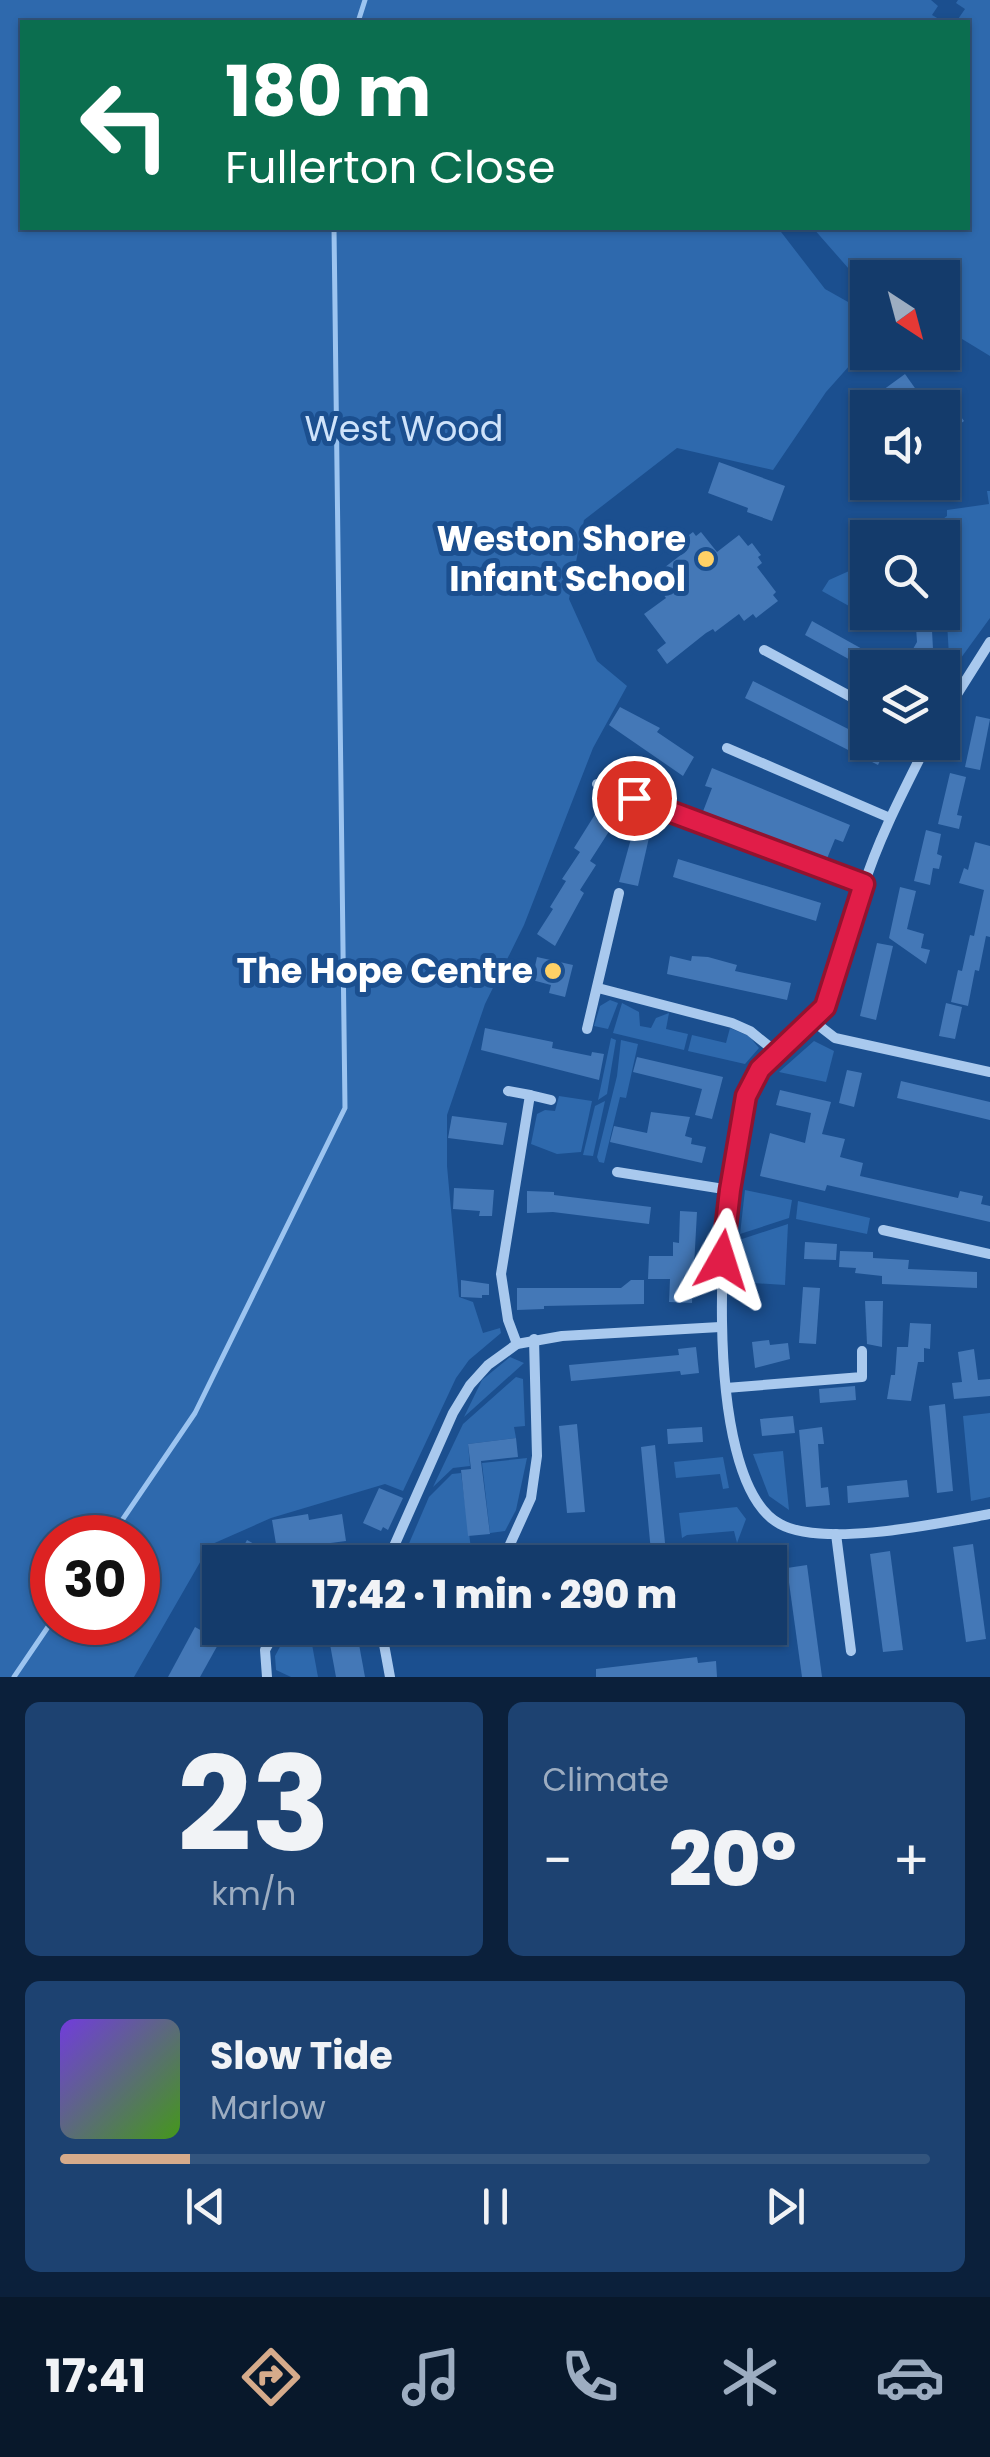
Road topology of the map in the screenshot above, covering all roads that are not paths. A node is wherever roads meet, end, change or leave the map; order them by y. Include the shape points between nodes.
1 (990, 642) edge
2 (764, 650) dead end
3 (960, 690) edge
4 (850, 696) edge
5 (727, 748) dead end
6 (919, 760) edge
7 (597, 784) dead end
8 (890, 818) junction
9 (864, 884) junction
10 (620, 893) dead end
11 (598, 988) junction
12 (813, 1021) junction
13 (587, 1029) dead end
14 (776, 1052) junction
15 (990, 1072) edge
16 (508, 1091) dead end
17 (530, 1095) junction
18 (551, 1100) dead end
19 (617, 1172) dead end
20 (730, 1190) junction
21 (883, 1230) dead end
22 (990, 1254) edge
23 (720, 1327) junction
24 (534, 1339) junction
25 (517, 1344) junction
26 (862, 1351) dead end
27 (726, 1388) junction
28 (990, 1514) edge
29 (836, 1534) junction
30 (395, 1545) edge
31 (510, 1545) edge
32 (267, 1645) edge
33 (385, 1645) edge
34 (851, 1651) dead end
35 (267, 1677) edge
36 (390, 1677) edge

1 - 3 street
2 - 4 street
5 - 8 street
6 - 8 street
7 - 9 street
8 - 9 street
9 - 12 street via 832,991
10 - 11 street
11 - 13 street
11 - 14 street via 732,1022
12 - 14 street
12 - 15 street via 836,1038
14 - 20 street via 746,1096
16 - 17 street
17 - 18 street
17 - 25 street via 501,1274
19 - 20 street
20 - 23 street
21 - 22 street
23 - 24 street
23 - 27 street
24 - 25 street
24 - 31 street via 537,1456 531,1498
25 - 30 street via 470,1384
26 - 27 street via 862,1377
27 - 29 street via 744,1478 764,1512 802,1532
28 - 29 street
29 - 34 street
32 - 35 street
33 - 36 street

